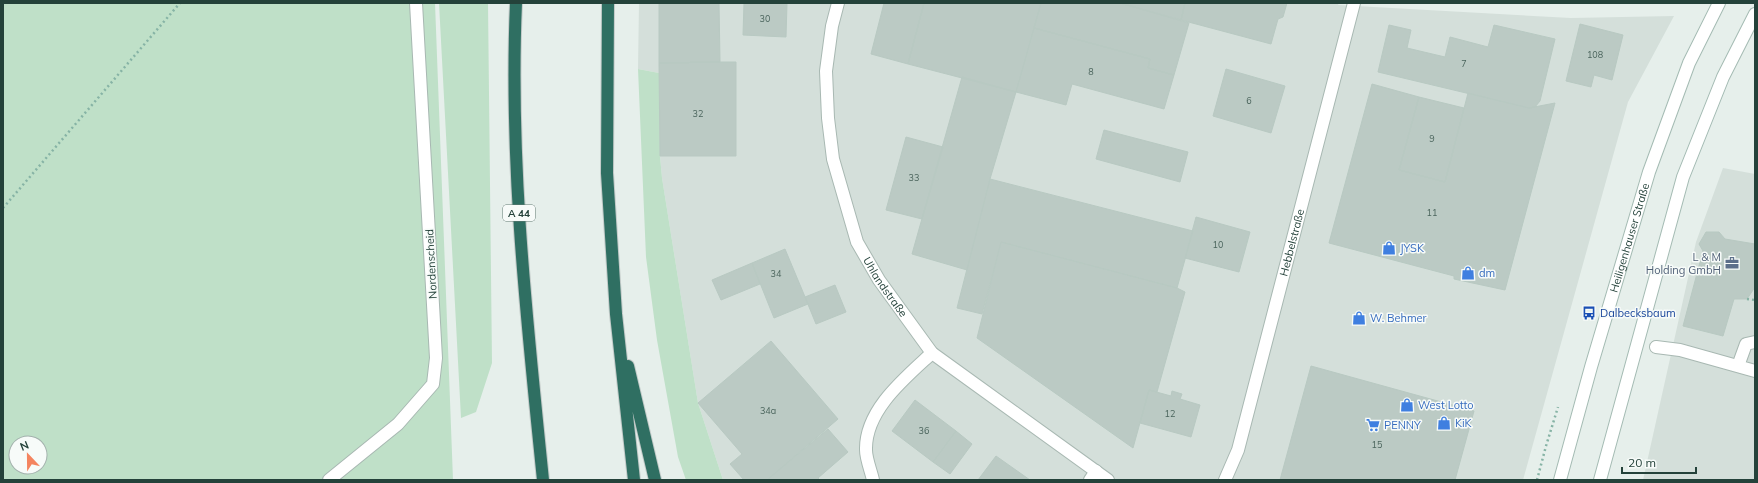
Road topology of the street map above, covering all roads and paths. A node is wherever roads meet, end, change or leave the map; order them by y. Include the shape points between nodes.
1 (180, 3) edge
2 (416, 3) edge
3 (516, 3) edge
4 (608, 3) edge
5 (838, 3) edge
6 (1354, 3) edge
7 (1719, 3) edge
8 (1755, 14) edge
9 (3, 208) edge
10 (1747, 299) dead end
11 (1755, 300) edge
12 (616, 314) junction
13 (1755, 342) edge
14 (1656, 347) dead end
15 (932, 352) junction
16 (1738, 366) junction
17 (1755, 371) edge
18 (1560, 402) dead end
19 (1093, 476) edge
20 (329, 480) edge
21 (543, 480) edge
22 (634, 480) edge
23 (655, 480) edge
24 (873, 480) edge
25 (1108, 480) edge
26 (1225, 480) edge
27 (1537, 480) edge
28 (1560, 480) edge
29 (1600, 480) edge

1 - 9 path
2 - 20 street, Nordenscheid via 436,358 433,384 398,424
3 - 21 highway, A 44 via 514,40 517,177
4 - 12 highway via 607,173
5 - 15 street, Uhlandstraße via 826,71 833,159 857,242 879,280
6 - 26 street, Hebbelstraße via 1238,450
7 - 28 street, Heiligenhauser Straße via 1689,63 1649,172
8 - 29 street via 1723,77 1683,177
10 - 11 path
12 - 22 highway
12 - 23 highway
13 - 16 street via 1746,344
14 - 16 street via 1680,350
15 - 19 street, Uhlandstraße
15 - 24 street via 889,394 868,431 866,451
16 - 17 street
18 - 27 path
19 - 25 street, Uhlandstraße

